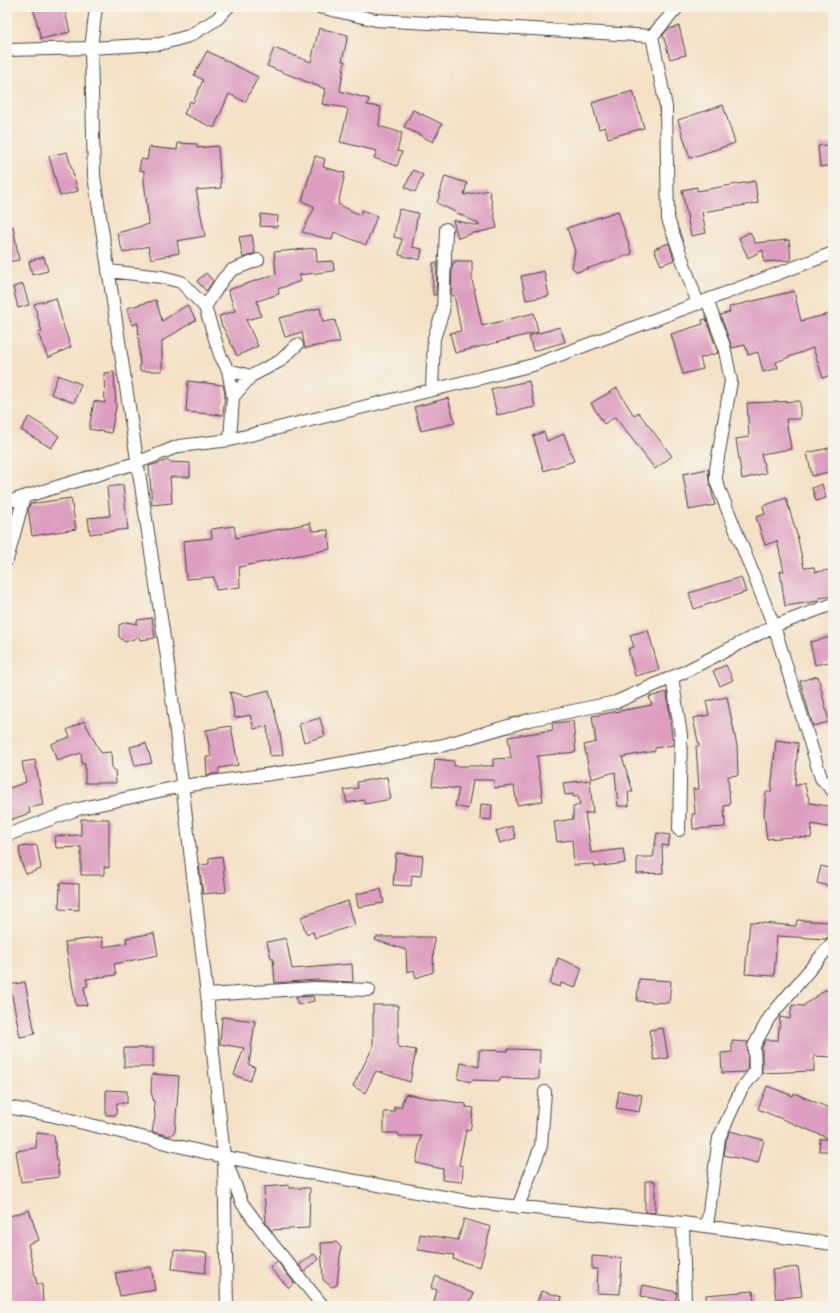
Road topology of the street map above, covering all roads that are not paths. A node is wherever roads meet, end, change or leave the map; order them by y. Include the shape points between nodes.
1 (96, 7) edge
2 (228, 7) edge
3 (319, 7) edge
4 (678, 7) edge
5 (652, 36) junction
6 (91, 48) junction
7 (7, 50) edge
8 (446, 229) dead end
9 (833, 253) edge
10 (258, 260) dead end
11 (108, 271) junction
12 (702, 302) junction
13 (205, 307) junction
14 (297, 345) dead end
15 (228, 370) junction
16 (250, 376) junction
17 (432, 390) junction
18 (233, 397) junction
19 (230, 440) junction
20 (136, 463) junction
21 (24, 497) junction
22 (7, 502) edge
23 (7, 560) edge
24 (833, 604) edge
25 (774, 626) junction
26 (672, 677) junction
27 (182, 786) junction
28 (833, 791) edge
29 (679, 830) dead end
30 (7, 835) edge
31 (833, 942) edge
32 (369, 990) dead end
33 (207, 995) junction
34 (545, 1092) dead end
35 (7, 1107) edge
36 (224, 1157) junction
37 (518, 1207) junction
38 (683, 1223) junction
39 (708, 1226) junction
40 (833, 1244) edge
41 (227, 1306) edge
42 (323, 1306) edge
43 (685, 1306) edge

1 - 6 street
2 - 6 street via 216,19 189,36 160,44
3 - 5 street via 376,20
4 - 5 street
5 - 12 street via 666,107 668,219
6 - 7 street
6 - 11 street via 94,176
8 - 17 street via 443,311 434,338
9 - 12 street
10 - 13 street via 232,270
11 - 13 street via 162,277 181,282
11 - 20 street
12 - 17 street via 533,365
12 - 25 street via 724,346 731,381 716,481
13 - 15 street via 220,355
14 - 16 street via 280,361
15 - 16 street
15 - 18 street
16 - 18 street
17 - 19 street
18 - 19 street
19 - 20 street via 179,446
20 - 21 street
20 - 27 street via 168,664
21 - 22 street
21 - 23 street
24 - 25 street
25 - 26 street
25 - 28 street via 821,778
26 - 27 street via 616,702 529,720 444,745 315,768
26 - 29 street via 681,735
27 - 30 street via 78,808
27 - 33 street
31 - 39 street via 769,1018 754,1046 755,1072 741,1090 719,1138
32 - 33 street via 315,988
33 - 36 street
34 - 37 street via 541,1146
35 - 36 street
36 - 37 street via 472,1202
36 - 41 street
36 - 42 street via 242,1202
37 - 38 street
38 - 39 street
38 - 43 street
39 - 40 street

